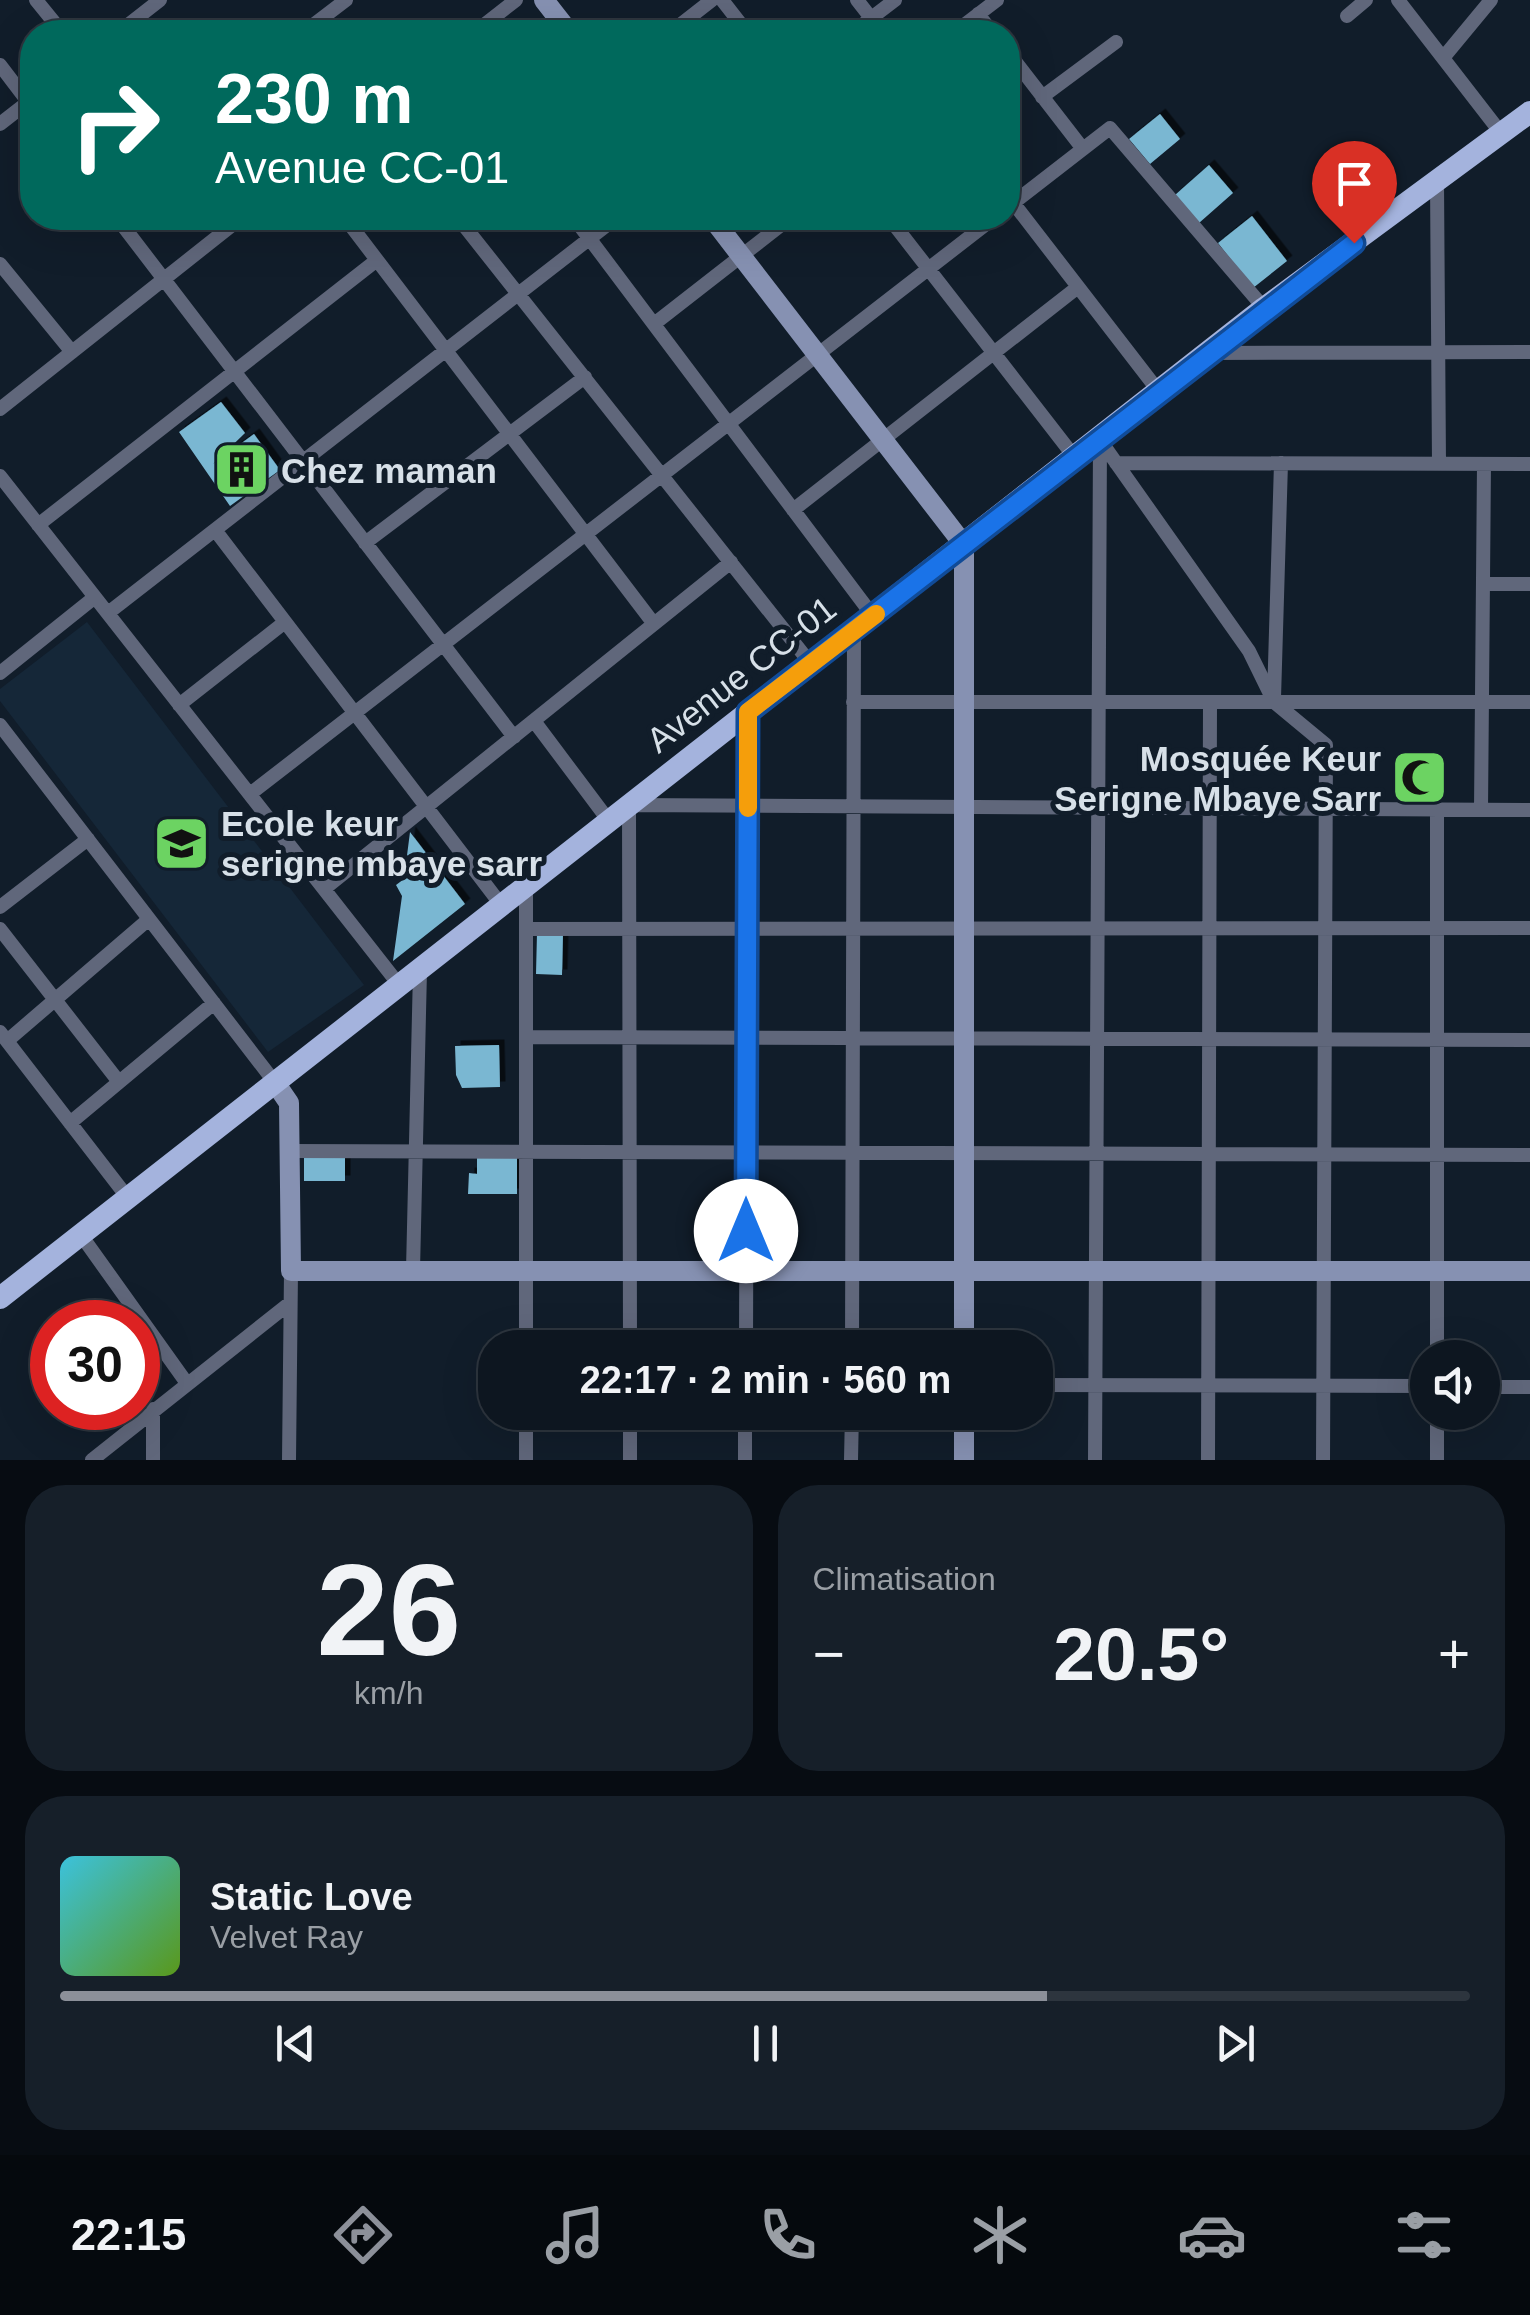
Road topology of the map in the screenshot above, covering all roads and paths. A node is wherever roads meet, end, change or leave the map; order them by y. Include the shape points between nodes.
1 (36, 0) edge
2 (160, 0) edge
3 (346, 0) edge
4 (516, 0) edge
5 (544, 0) edge
6 (712, 0) edge
7 (722, 0) edge
8 (857, 0) edge
9 (895, 0) edge
10 (996, 0) edge
11 (1366, 0) edge
12 (1398, 0) edge
13 (1491, 0) edge
14 (978, 14) junction
15 (1347, 16) dead end
16 (871, 18) junction
17 (52, 20) edge
18 (134, 20) edge
19 (321, 20) edge
20 (490, 20) edge
21 (560, 20) edge
22 (686, 20) edge
23 (738, 20) edge
24 (868, 20) edge
25 (970, 20) edge
26 (983, 20) edge
27 (1116, 42) dead end
28 (1443, 58) junction
29 (0, 65) edge
30 (1020, 68) edge
31 (20, 90) edge
32 (1042, 97) junction
33 (1530, 112) edge
34 (1501, 132) junction
35 (1083, 149) junction
36 (1437, 182) junction
37 (1020, 194) edge
38 (1020, 215) edge
39 (125, 230) edge
40 (221, 230) edge
41 (355, 230) edge
42 (467, 230) edge
43 (583, 230) edge
44 (600, 230) edge
45 (721, 230) edge
46 (773, 230) edge
47 (899, 230) edge
48 (978, 230) edge
49 (589, 238) junction
50 (740, 254) junction
51 (377, 260) junction
52 (0, 264) edge
53 (928, 268) junction
54 (164, 279) junction
55 (1078, 286) junction
56 (518, 294) junction
57 (1264, 308) junction
58 (654, 324) junction
59 (446, 350) junction
60 (72, 352) junction
61 (1440, 352) junction
62 (1530, 352) edge
63 (994, 353) junction
64 (1210, 353) junction
65 (817, 354) junction
66 (234, 372) junction
67 (584, 377) junction
68 (1160, 394) junction
69 (0, 409) edge
70 (728, 423) junction
71 (510, 435) junction
72 (882, 440) junction
73 (1100, 440) junction
74 (1076, 459) junction
75 (303, 462) junction
76 (1116, 463) junction
77 (1281, 464) junction
78 (1440, 464) junction
79 (1484, 464) junction
80 (1530, 464) edge
81 (662, 475) junction
82 (0, 476) edge
83 (794, 510) junction
84 (38, 525) junction
85 (214, 530) junction
86 (586, 534) junction
87 (365, 543) junction
88 (964, 546) junction
89 (731, 562) junction
90 (1484, 584) junction
91 (1530, 584) edge
92 (95, 597) junction
93 (108, 614) junction
94 (874, 616) junction
95 (285, 622) junction
96 (654, 624) junction
97 (854, 631) junction
98 (443, 644) junction
99 (811, 664) junction
100 (0, 674) edge
101 (854, 702) junction
102 (964, 702) junction
103 (1098, 702) junction
104 (1210, 702) junction
105 (1274, 702) junction
106 (1482, 702) junction
107 (1530, 702) edge
108 (180, 705) junction
109 (748, 712) junction
110 (354, 713) junction
111 (534, 721) junction
112 (0, 725) edge
113 (514, 738) junction
114 (250, 794) junction
115 (629, 805) junction
116 (748, 806) junction
117 (853, 806) junction
118 (426, 807) junction
119 (964, 807) junction
120 (1098, 808) junction
121 (1210, 808) junction
122 (1326, 809) junction
123 (1438, 810) junction
124 (1481, 810) junction
125 (1530, 810) edge
126 (609, 821) junction
127 (88, 840) junction
128 (526, 887) junction
129 (324, 889) junction
130 (502, 906) junction
131 (0, 907) edge
132 (149, 919) junction
133 (0, 928) edge
134 (526, 928) junction
135 (853, 928) junction
136 (964, 928) junction
137 (1098, 928) junction
138 (1210, 928) junction
139 (1326, 928) junction
140 (1437, 928) junction
141 (1530, 928) edge
142 (629, 929) junction
143 (748, 929) junction
144 (420, 971) junction
145 (400, 986) junction
146 (55, 1000) junction
147 (214, 1003) junction
148 (3, 1037) edge
149 (526, 1037) junction
150 (629, 1038) junction
151 (747, 1038) junction
152 (852, 1038) junction
153 (964, 1038) junction
154 (1097, 1039) junction
155 (1210, 1039) junction
156 (1325, 1040) junction
157 (1437, 1040) junction
158 (1530, 1040) edge
159 (119, 1082) junction
160 (276, 1084) junction
161 (70, 1123) junction
162 (290, 1151) junction
163 (415, 1151) junction
164 (526, 1152) junction
165 (630, 1152) junction
166 (747, 1152) junction
167 (852, 1153) junction
168 (964, 1153) junction
169 (1096, 1154) junction
170 (1209, 1154) junction
171 (1324, 1154) junction
172 (1437, 1154) junction
173 (1530, 1155) edge
174 (128, 1198) junction
175 (81, 1234) junction
176 (413, 1270) junction
177 (526, 1270) junction
178 (630, 1270) junction
179 (746, 1270) junction
180 (852, 1270) junction
181 (964, 1270) junction
182 (1096, 1270) junction
183 (1209, 1270) junction
184 (1324, 1270) junction
185 (291, 1271) junction
186 (1437, 1271) junction
187 (1530, 1271) edge
188 (0, 1298) edge
189 (290, 1303) junction
190 (526, 1330) edge
191 (630, 1330) edge
192 (746, 1330) edge
193 (852, 1330) edge
194 (964, 1330) edge
195 (1437, 1340) edge
196 (186, 1382) junction
197 (1053, 1384) edge
198 (1095, 1385) junction
199 (1208, 1385) junction
200 (1324, 1386) junction
201 (1410, 1386) edge
202 (1500, 1387) edge
203 (1530, 1387) edge
204 (160, 1403) edge
205 (128, 1430) edge
206 (153, 1430) edge
207 (526, 1430) edge
208 (630, 1430) edge
209 (746, 1430) edge
210 (852, 1430) edge
211 (964, 1430) edge
212 (1437, 1430) edge
213 (92, 1460) edge
214 (153, 1460) edge
215 (290, 1460) edge
216 (526, 1460) edge
217 (630, 1460) edge
218 (745, 1460) edge
219 (852, 1460) edge
220 (964, 1460) edge
221 (1095, 1460) edge
222 (1208, 1460) edge
223 (1323, 1460) edge
224 (1437, 1460) edge

1 - 17 street
2 - 18 street
3 - 19 street
4 - 20 street
5 - 21 street
6 - 22 street
7 - 23 street
8 - 16 street
9 - 16 street
10 - 14 street
11 - 15 street
12 - 28 street
13 - 28 street
14 - 25 street
14 - 26 street
16 - 24 street
27 - 32 street
28 - 34 street
29 - 31 street
30 - 32 street
32 - 35 street
33 - 34 main road, Avenue CC-01
34 - 36 main road, Avenue CC-01
35 - 37 street
35 - 57 street via 1110,128
36 - 57 main road, Avenue CC-01
36 - 61 street
38 - 55 street
39 - 54 street
40 - 54 street
41 - 51 street
42 - 56 street
43 - 49 street
44 - 49 street
45 - 50 street
46 - 50 street
47 - 53 street
48 - 53 street
49 - 56 street
49 - 58 street
50 - 58 street
50 - 65 street
51 - 59 street
51 - 66 street
52 - 60 street
53 - 63 street
53 - 65 street
54 - 60 street
54 - 66 street
55 - 63 street
55 - 68 street
56 - 59 street
56 - 67 street
57 - 64 main road, Avenue CC-01
58 - 70 street
59 - 71 street
59 - 75 street
60 - 69 street
61 - 62 street
61 - 64 street
61 - 78 street
63 - 72 street
63 - 74 street
64 - 68 main road, Avenue CC-01
65 - 70 street
65 - 72 street
66 - 75 street
66 - 84 street
67 - 71 street
67 - 81 street
68 - 73 main road, Avenue CC-01
70 - 81 street
70 - 83 street
71 - 86 street
71 - 87 street
72 - 83 street
72 - 88 street
73 - 74 main road, Avenue CC-01
73 - 76 street
73 - 103 street
74 - 88 main road, Avenue CC-01
75 - 85 street
75 - 87 street
76 - 77 street
76 - 105 street via 1249,651
77 - 78 street
77 - 105 street
78 - 79 street
79 - 80 street
79 - 90 street
81 - 86 street
81 - 89 street
82 - 84 street
83 - 94 street
84 - 92 street
85 - 93 street
85 - 95 street
86 - 96 street
86 - 98 street
87 - 98 street
88 - 94 main road, Avenue CC-01
88 - 102 street
89 - 96 street
89 - 99 street
90 - 91 street
90 - 106 street
92 - 93 street
92 - 100 street
93 - 108 street
94 - 97 main road, Avenue CC-01
95 - 108 street
95 - 110 street
96 - 111 street
97 - 99 main road, Avenue CC-01
97 - 101 street
98 - 110 street
98 - 113 street
99 - 109 main road, Avenue CC-01
101 - 102 street
101 - 117 street
102 - 103 street
102 - 119 street
103 - 104 street
103 - 120 street
104 - 105 street
104 - 121 street
105 - 106 street
105 - 122 street via 1326,745
106 - 107 street
106 - 124 street
108 - 114 street
109 - 115 main road, Avenue CC-01
109 - 116 street
110 - 114 street
110 - 118 street
111 - 113 street
111 - 126 street
112 - 127 street
113 - 118 street
114 - 129 street
115 - 116 street
115 - 126 main road, Avenue CC-01
115 - 142 street
116 - 117 street
116 - 143 street
117 - 119 street
117 - 135 street
118 - 129 street
118 - 130 street
119 - 120 street
119 - 136 street
120 - 121 street
120 - 137 street
121 - 122 street
121 - 138 street
122 - 123 street
122 - 139 street
123 - 124 street
123 - 140 street
124 - 125 street
126 - 128 main road, Avenue CC-01
127 - 131 street
127 - 132 street
128 - 130 main road, Avenue CC-01
128 - 134 street
129 - 145 street
130 - 144 main road, Avenue CC-01
132 - 146 street
132 - 147 street
133 - 146 street
134 - 142 street
134 - 149 street
135 - 136 street
135 - 143 street
135 - 152 street
136 - 137 street
136 - 153 street
137 - 138 street
137 - 154 street
138 - 139 street
138 - 155 street
139 - 140 street
139 - 156 street
140 - 141 street
140 - 157 street
142 - 143 street
142 - 150 street
143 - 151 street
144 - 145 main road, Avenue CC-01
144 - 163 street
145 - 160 main road, Avenue CC-01
146 - 148 street
146 - 159 street
147 - 159 street
147 - 160 street
148 - 161 street
149 - 150 street
149 - 164 street
150 - 151 street
150 - 165 street
151 - 152 street
151 - 166 street
152 - 153 street
152 - 167 street
153 - 154 street
153 - 168 street
154 - 155 street
154 - 169 street
155 - 156 street
155 - 170 street
156 - 157 street
156 - 171 street
157 - 158 street
157 - 172 street
159 - 161 street
160 - 162 street via 290,1103
160 - 174 main road, Avenue CC-01
161 - 174 street
162 - 163 street
162 - 185 street
163 - 164 street
163 - 176 street
164 - 165 street
164 - 177 street
165 - 166 street
165 - 178 street
166 - 167 street
166 - 179 street
167 - 168 street
167 - 180 street
168 - 169 street
168 - 181 street
169 - 170 street
169 - 182 street
170 - 171 street
170 - 183 street
171 - 172 street
171 - 184 street
172 - 173 street
172 - 186 street
174 - 175 main road, Avenue CC-01
175 - 188 main road, Avenue CC-01
175 - 196 street
176 - 177 street
176 - 185 street
177 - 178 street
177 - 190 street
178 - 179 street
178 - 191 street
179 - 180 street
179 - 192 street
180 - 181 street
180 - 193 street
181 - 182 street
181 - 194 street
182 - 183 street
182 - 198 street
183 - 184 street
183 - 199 street
184 - 186 street
184 - 200 street
185 - 189 street
186 - 187 street
186 - 195 street
189 - 196 street
189 - 215 street
196 - 204 street
197 - 198 street
198 - 199 street
198 - 221 street
199 - 200 street
199 - 222 street
200 - 201 street
200 - 223 street
202 - 203 street
205 - 213 street
206 - 214 street
207 - 216 street
208 - 217 street
209 - 218 street
210 - 219 street
211 - 220 street
212 - 224 street

